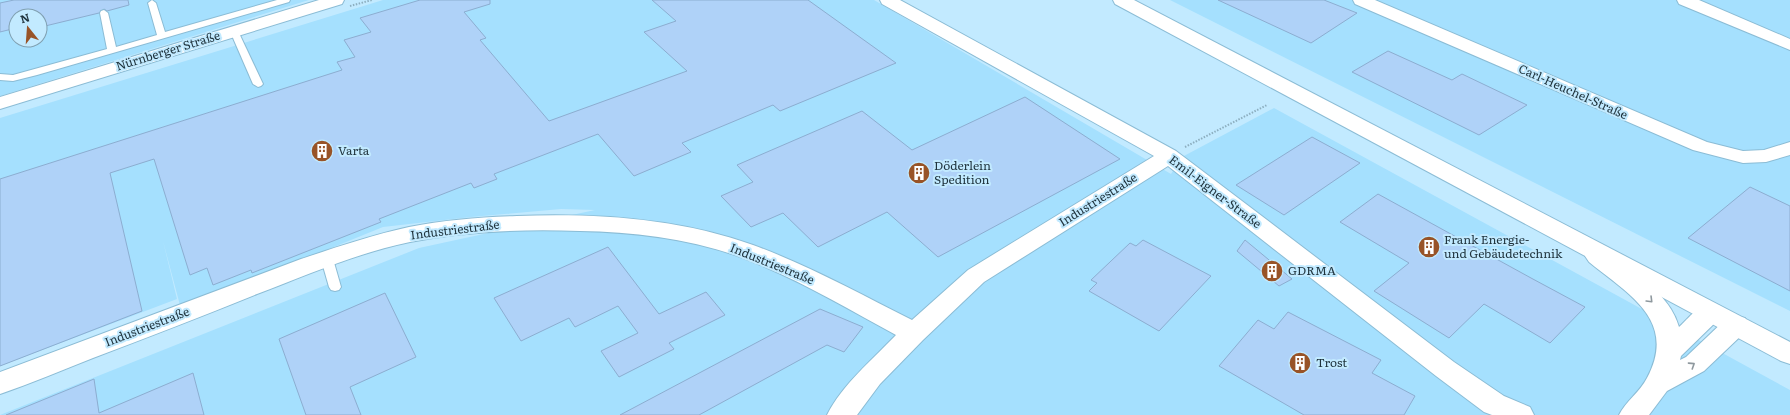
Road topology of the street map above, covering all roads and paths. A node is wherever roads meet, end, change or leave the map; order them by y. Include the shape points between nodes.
1 (286, 0) edge
2 (336, 0) edge
3 (888, 0) edge
4 (1121, 0) edge
5 (1361, 0) edge
6 (1685, 0) edge
7 (152, 3) dead end
8 (104, 13) dead end
9 (234, 31) junction
10 (162, 36) junction
11 (1790, 45) edge
12 (112, 50) junction
13 (0, 77) edge
14 (258, 84) dead end
15 (0, 103) edge
16 (1267, 105) dead end
17 (1790, 148) edge
18 (1169, 156) junction
19 (1577, 240) junction
20 (327, 259) junction
21 (336, 286) dead end
22 (1711, 312) junction
23 (1736, 325) junction
24 (914, 333) junction
25 (1670, 351) junction
26 (1790, 354) edge
27 (0, 383) edge
28 (1658, 384) junction
29 (841, 415) edge
30 (1520, 415) edge
31 (1633, 415) edge

1 - 10 lane
2 - 9 street, Nürnberger Straße
3 - 18 street, Emil-Eigner-Straße
4 - 19 street
5 - 17 street, Carl-Heuchel-Straße via 1700,146 1743,157 1766,156
6 - 11 street
7 - 10 lane
8 - 12 lane
9 - 14 lane
9 - 15 street, Nürnberger Straße
10 - 12 lane
12 - 13 lane via 20,76
16 - 18 path
18 - 24 street, Industriestraße via 976,276
18 - 30 street, Emil-Eigner-Straße via 1445,369 1494,404
19 - 22 street
19 -> 25 street via 1658,308 1665,322
20 - 21 lane
20 - 24 street, Industriestraße via 394,238 433,230 546,222 627,226 678,233 743,250 797,272
20 - 27 street, Industriestraße
22 - 23 street
22 - 25 street
23 - 26 street
28 -> 23 street via 1695,364
24 - 29 street, Industriestraße via 871,377
25 - 28 street
28 - 31 street

